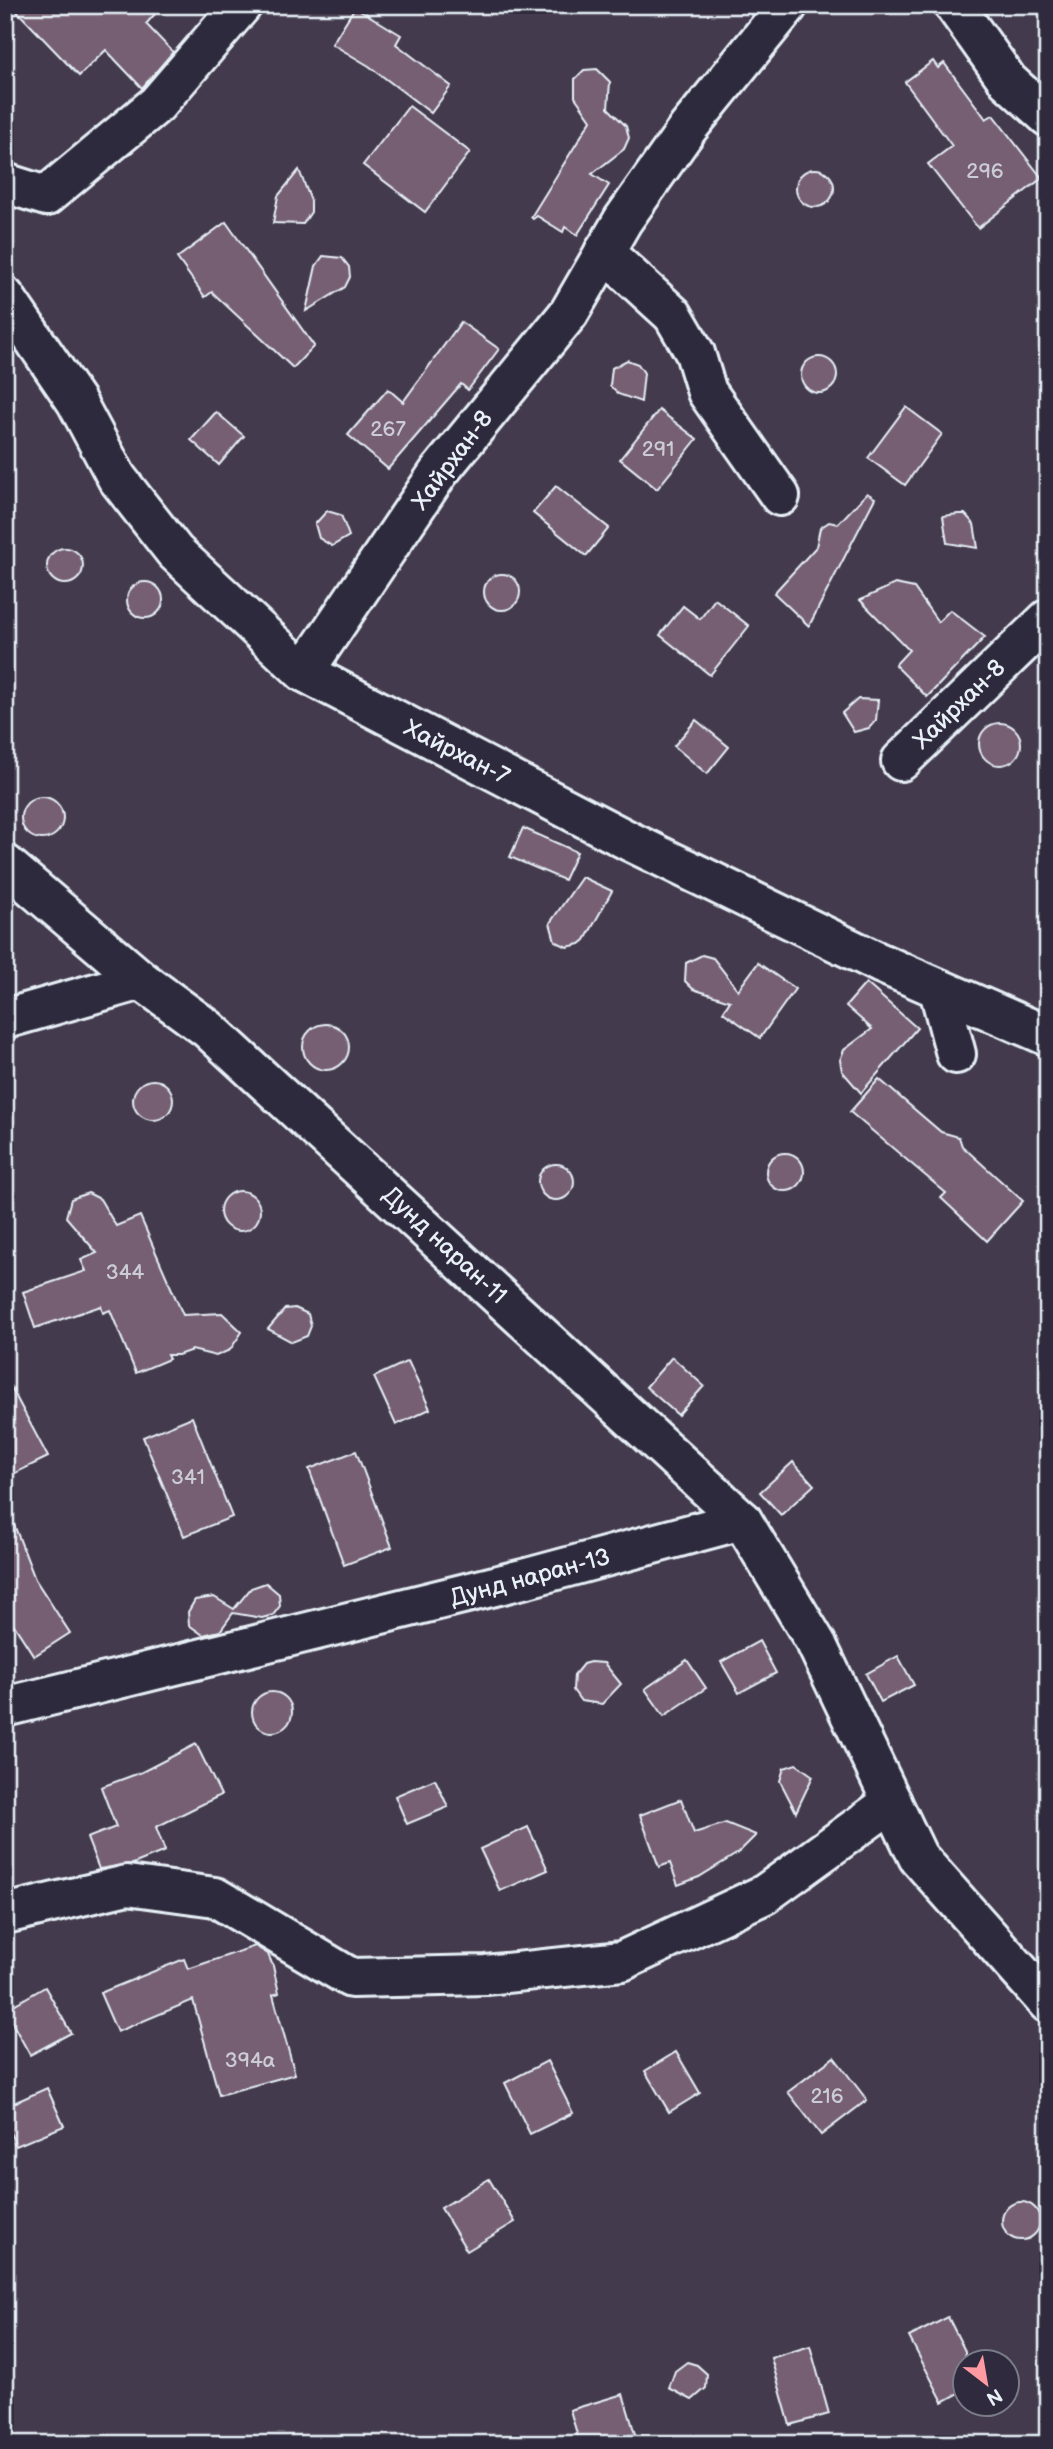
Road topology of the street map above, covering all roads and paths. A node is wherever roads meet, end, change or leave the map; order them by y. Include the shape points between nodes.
1 (243, 5) edge
2 (788, 5) edge
3 (954, 5) edge
4 (1048, 117) edge
5 (5, 183) edge
6 (604, 252) junction
7 (5, 297) edge
8 (780, 496) dead end
9 (1048, 618) edge
10 (304, 672) junction
11 (901, 761) dead end
12 (5, 864) edge
13 (141, 980) junction
14 (939, 990) junction
15 (5, 1019) edge
16 (1048, 1036) edge
17 (956, 1054) dead end
18 (743, 1520) junction
19 (5, 1707) edge
20 (892, 1802) junction
21 (5, 1914) edge
22 (1048, 2003) edge

1 - 5 street via 157,104 46,196
2 - 6 street, Хайрхан-8 via 688,128
3 - 4 street via 1007,81
6 - 8 street via 673,315 695,353 707,392
6 - 10 street, Хайрхан-8 via 569,313 439,472
7 - 10 street, Хайрхан-7 via 76,401 117,478 175,552
9 - 11 street, Хайрхан-8
10 - 14 street, Хайрхан-7 via 618,835
12 - 13 street, Дунд наран-11
13 - 15 street
13 - 18 street, Дунд наран-11 via 218,1038
14 - 16 street, Хайрхан-7
14 - 17 street
18 - 19 street, Дунд наран-13
18 - 20 street via 816,1643
20 - 21 street via 765,1894 622,1961 486,1975 351,1978 215,1897 127,1885
20 - 22 street via 918,1857

